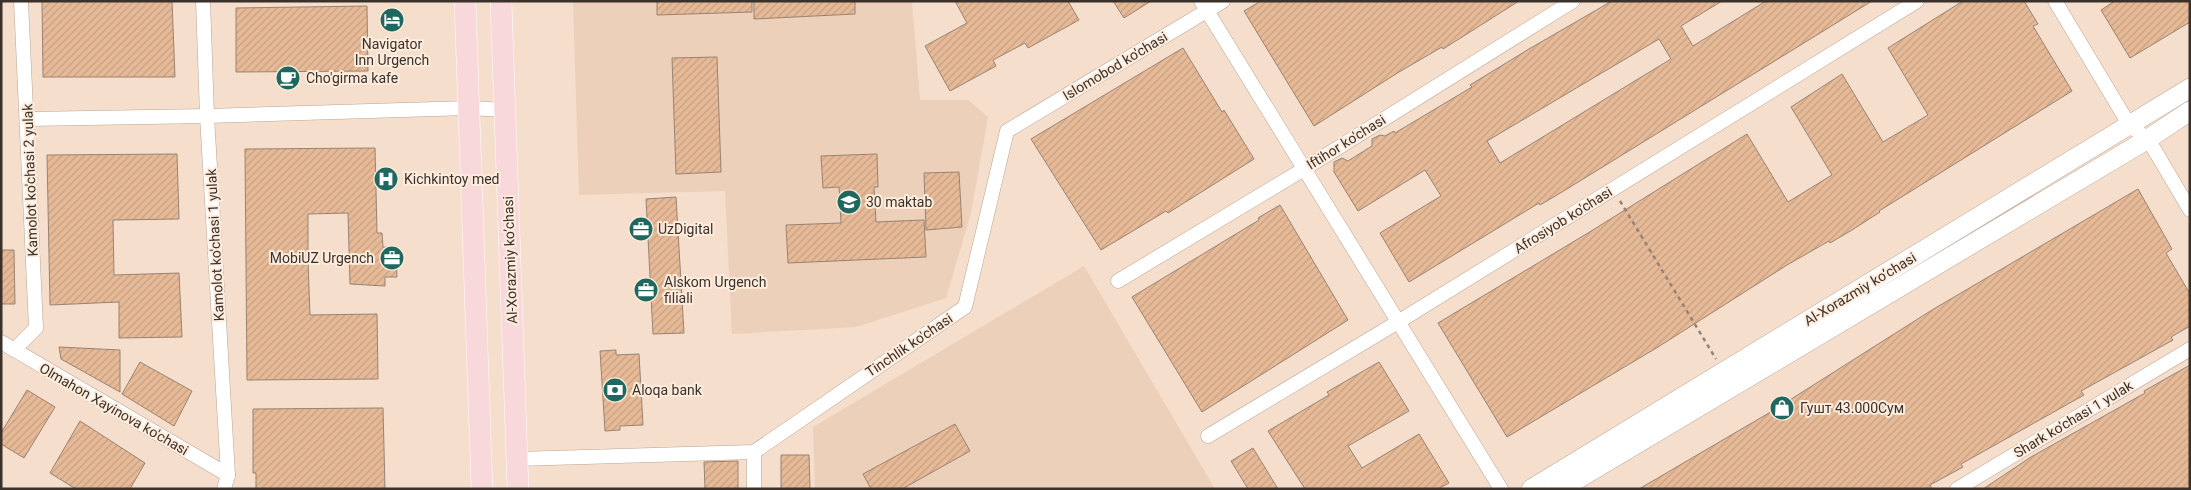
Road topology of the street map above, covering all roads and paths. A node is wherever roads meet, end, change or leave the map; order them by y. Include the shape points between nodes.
1 (21, 1) edge
2 (203, 1) edge
3 (465, 1) edge
4 (501, 1) edge
5 (1223, 1) edge
6 (1573, 1) edge
7 (1917, 1) edge
8 (2054, 1) edge
9 (1204, 6) edge
10 (2190, 88) edge
11 (469, 108) junction
12 (505, 110) junction
13 (2190, 111) edge
14 (207, 116) junction
15 (28, 120) junction
16 (2130, 126) junction
17 (1007, 131) joint
18 (2148, 139) junction
19 (1304, 169) junction
20 (1613, 189) junction
21 (2190, 210) edge
22 (1118, 281) dead end
23 (1398, 322) junction
24 (1, 342) edge
25 (2190, 349) edge
26 (14, 350) junction
27 (1723, 372) junction
28 (1208, 436) dead end
29 (754, 452) junction
30 (517, 459) junction
31 (226, 482) edge
32 (482, 489) edge
33 (518, 489) edge
34 (754, 489) edge
35 (1501, 489) edge
36 (1530, 489) edge
37 (1562, 489) edge
38 (1957, 489) edge

1 - 15 street, Kamolot ko'chasi 2 yulak
2 - 14 street, Kamolot ko'chasi 1 yulak
3 - 11 main road
4 - 12 main road, Al-Xorazmiy ko’chasi
5 - 9 street, Islomobod ko'chasi
6 - 19 street, Iftihor ko'chasi
7 - 20 street, Afrosiyob ko'chasi
8 - 16 street
9 - 17 street, Islomobod ko'chasi
9 - 19 street
10 - 16 main road, Al-Xorazmiy ko’chasi
11 - 12 street
11 - 14 street
11 - 32 main road
12 - 30 main road, Al-Xorazmiy ko’chasi
13 - 18 main road, Al-Xorazmiy ko’chasi
14 - 15 street
14 - 31 street, Kamolot ko'chasi 1 yulak
15 - 26 street, Kamolot ko'chasi 2 yulak via 36,328
16 - 18 street
16 - 27 main road, Al-Xorazmiy ko’chasi
17 - 29 street, Tinchlik ko'chasi via 965,307
18 - 21 street
18 - 37 main road, Al-Xorazmiy ko’chasi
19 - 22 street, Iftihor ko'chasi
19 - 23 street
20 - 23 street, Afrosiyob ko'chasi
20 - 27 path
23 - 28 street, Afrosiyob ko'chasi
23 - 35 street
24 - 26 street, Olmahon Xayinova ko'chasi
25 - 38 street, Shark ko'chasi 1 yulak
26 - 31 street, Olmahon Xayinova ko'chasi
27 - 36 main road, Al-Xorazmiy ko’chasi
29 - 30 street
29 - 34 street
30 - 33 main road, Al-Xorazmiy ko’chasi

